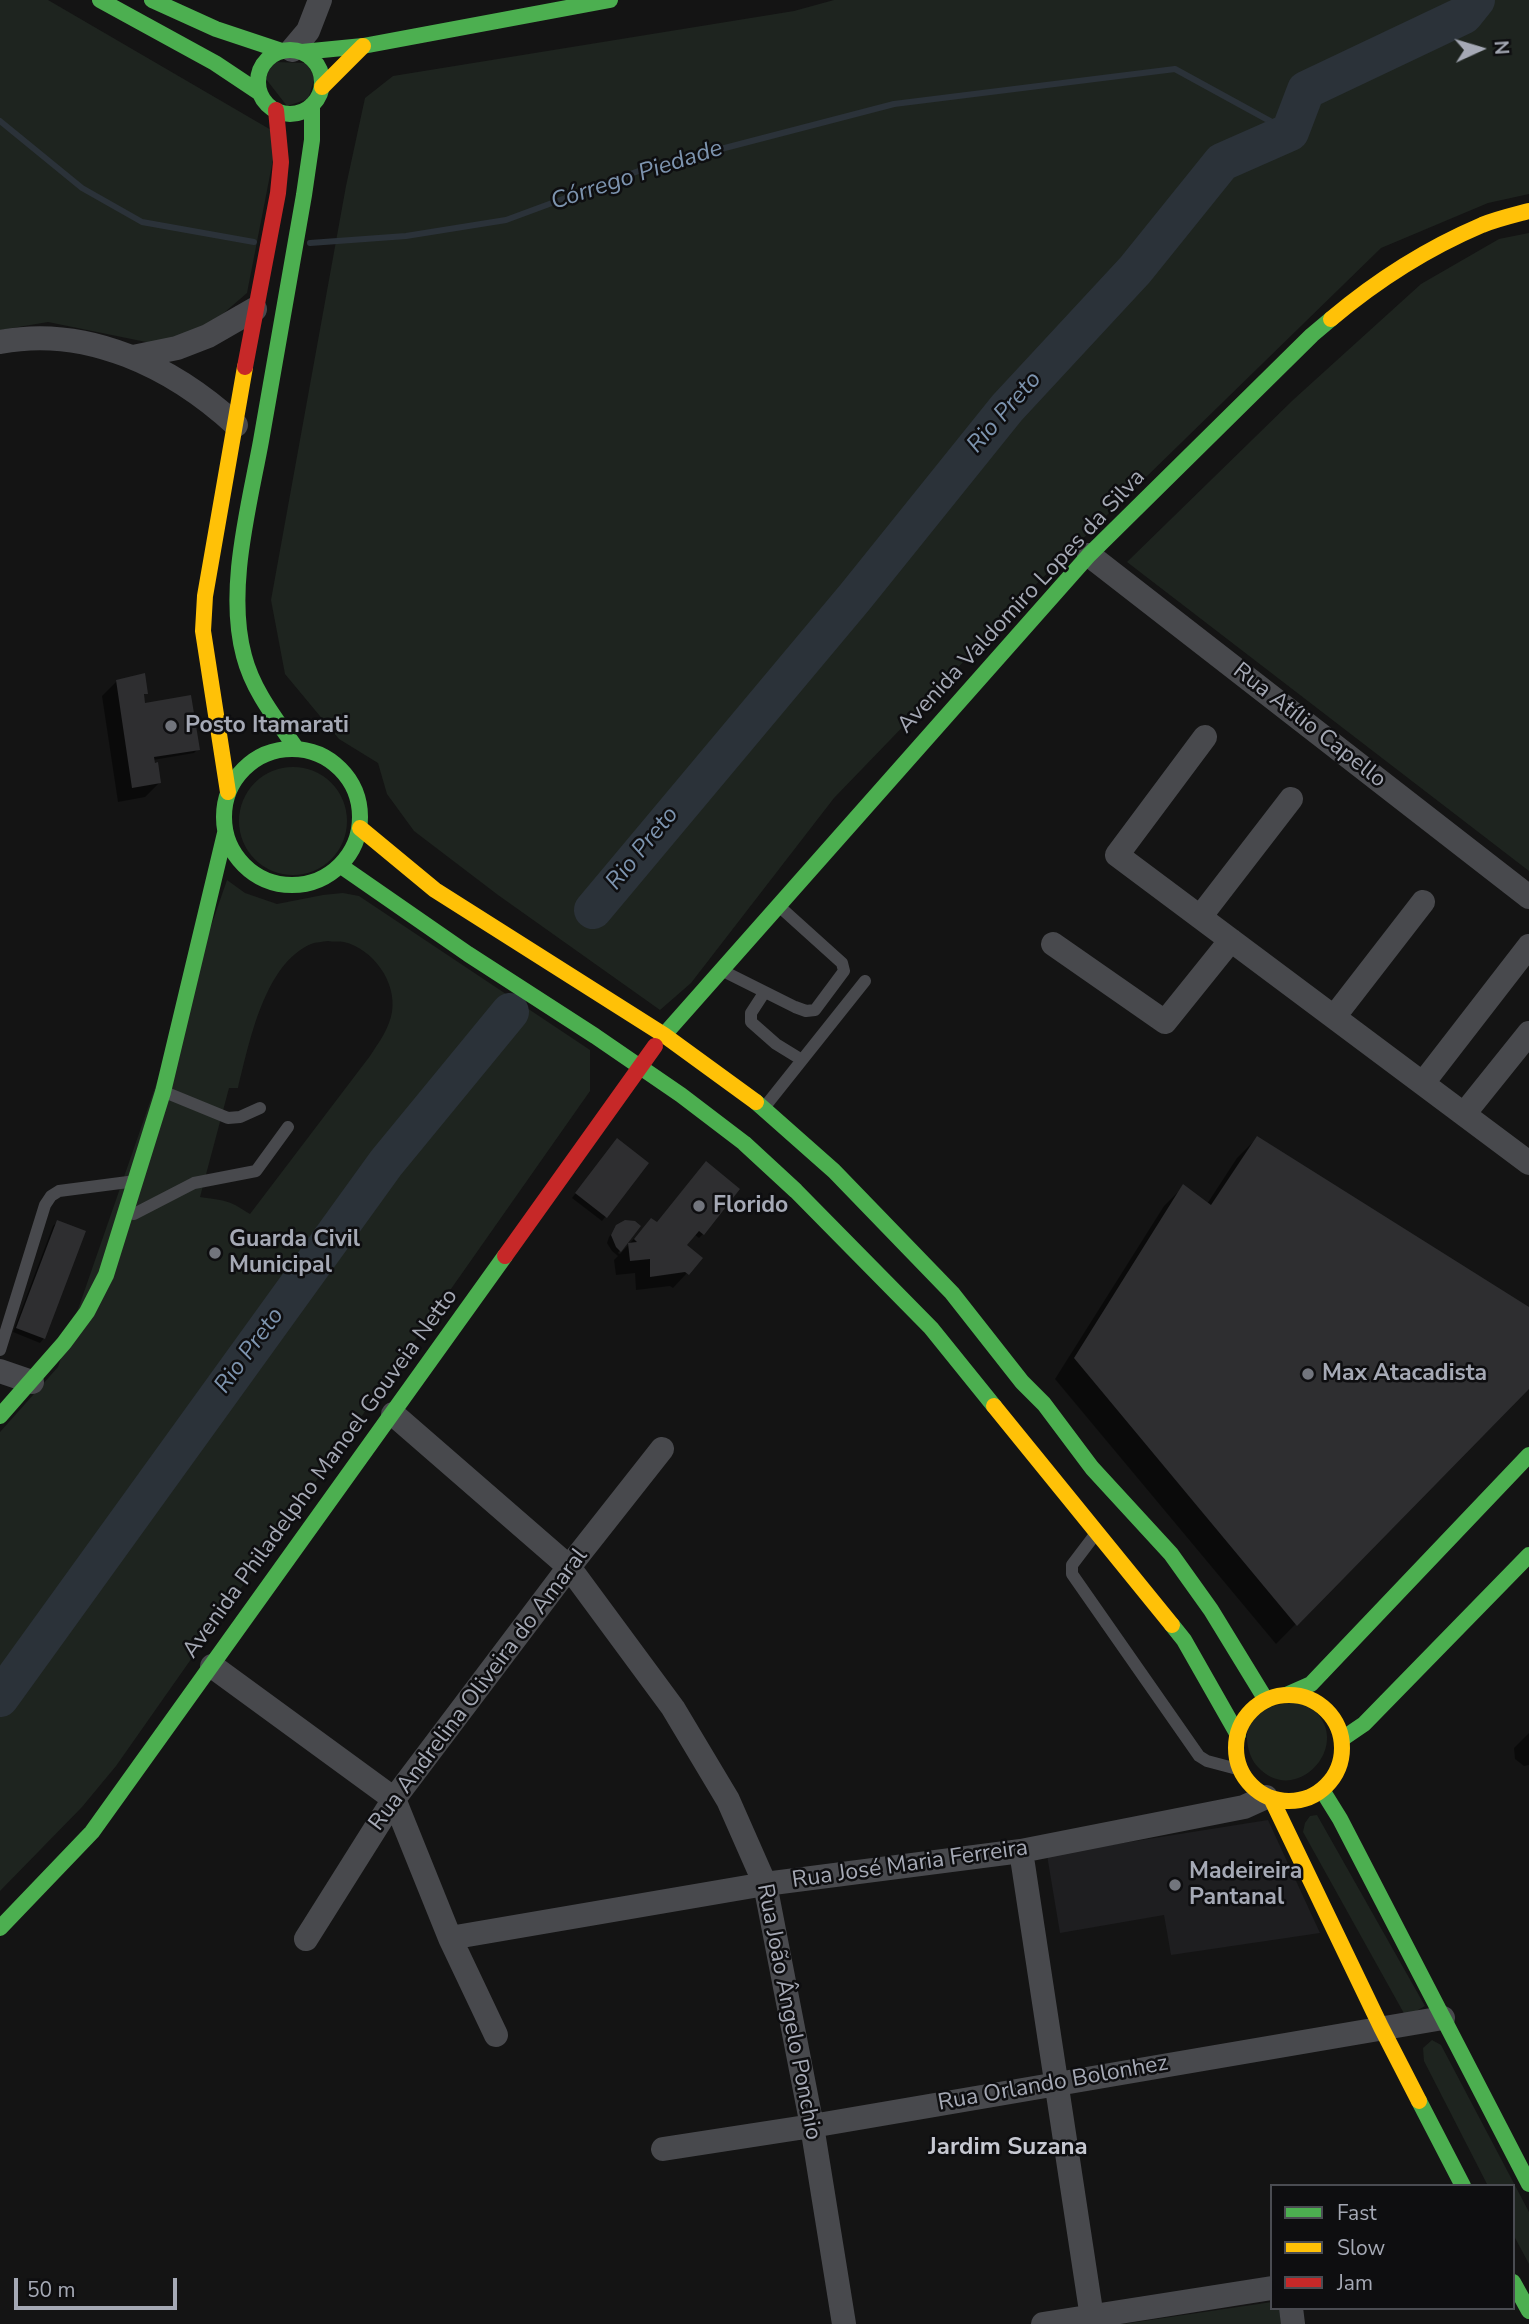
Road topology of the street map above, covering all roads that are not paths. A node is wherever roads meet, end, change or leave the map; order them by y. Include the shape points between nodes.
1 (100, 0) edge
2 (152, 0) edge
3 (320, 0) edge
4 (610, 0) edge
5 (572, 3) edge
6 (363, 46) junction
7 (292, 51) junction
8 (321, 87) junction
9 (260, 93) junction
10 (312, 105) junction
11 (276, 110) junction
12 (1529, 211) edge
13 (255, 309) junction
14 (0, 342) edge
15 (132, 357) junction
16 (236, 425) junction
17 (1089, 555) junction
18 (1205, 737) dead end
19 (296, 748) junction
20 (228, 792) junction
21 (1291, 799) dead end
22 (360, 828) junction
23 (225, 833) junction
24 (341, 866) junction
25 (1529, 897) edge
26 (1423, 902) dead end
27 (778, 906) junction
28 (1200, 917) junction
29 (1231, 940) junction
30 (1053, 944) dead end
31 (1529, 946) edge
32 (722, 970) junction
33 (865, 981) dead end
34 (764, 993) junction
35 (1335, 1017) junction
36 (1529, 1033) edge
37 (664, 1035) junction
38 (802, 1060) junction
39 (640, 1066) junction
40 (1423, 1083) junction
41 (163, 1092) junction
42 (260, 1108) dead end
43 (764, 1108) junction
44 (1464, 1114) junction
45 (288, 1127) dead end
46 (1529, 1163) edge
47 (136, 1181) junction
48 (821, 1187) junction
49 (125, 1218) junction
50 (0, 1350) edge
51 (948, 1351) junction
52 (0, 1371) edge
53 (32, 1382) junction
54 (1022, 1382) junction
55 (393, 1414) junction
56 (0, 1416) edge
57 (662, 1449) dead end
58 (1028, 1450) junction
59 (1529, 1455) edge
60 (1079, 1472) junction
61 (1096, 1533) junction
62 (1529, 1555) edge
63 (569, 1567) junction
64 (212, 1666) junction
65 (1286, 1695) junction
66 (1266, 1700) junction
67 (1238, 1735) junction
68 (1342, 1739) junction
69 (1322, 1790) junction
70 (1255, 1792) junction
71 (394, 1798) junction
72 (1021, 1851) junction
73 (765, 1884) junction
74 (0, 1928) edge
75 (450, 1938) junction
76 (306, 1939) dead end
77 (1443, 2018) junction
78 (1381, 2027) junction
79 (496, 2035) dead end
80 (1056, 2084) junction
81 (812, 2126) junction
82 (663, 2149) dead end
83 (1462, 2184) edge
84 (1529, 2184) edge
85 (1515, 2285) edge
86 (1270, 2288) edge
87 (1529, 2311) edge
88 (1092, 2320) edge
89 (844, 2324) edge
90 (1043, 2324) edge

1 - 9 main road
2 - 7 main road via 225,33
3 - 7 street via 308,30
4 - 5 main road
5 - 6 main road
6 - 7 main road
6 - 8 main road
7 - 8 main road via 312,58
7 - 9 main road via 265,62 258,82
8 - 10 main road
9 - 11 main road
10 - 11 main road via 295,114
10 - 19 main road via 304,195 238,582 240,633 250,674
11 - 13 main road via 281,162 278,193
12 - 17 main road, Avenida Valdomiro Lopes da Silva via 1430,251 1362,293 1312,335
13 - 15 street via 198,340
13 - 16 main road
14 - 15 street via 55,338
15 - 16 street via 200,394
16 - 20 main road via 211,557 203,631
17 - 25 street, Rua Atílio Capello
17 - 27 main road, Avenida Valdomiro Lopes da Silva
18 - 28 street via 1118,855
19 - 20 main road via 267,752 243,768
19 - 22 main road via 324,755 346,774 359,800
20 - 23 main road
21 - 28 street
22 - 24 main road via 354,849
22 - 37 main road via 435,890
23 - 24 main road via 238,860 260,879 288,887 317,882
23 - 41 main road
24 - 39 main road
26 - 35 street
27 - 32 main road, Avenida Valdomiro Lopes da Silva
27 - 34 lane via 842,963 844,971 815,1010 806,1011
28 - 29 street
29 - 30 street via 1165,1022
29 - 35 street
31 - 40 street
32 - 34 lane
32 - 37 main road, Avenida Valdomiro Lopes da Silva
33 - 38 lane
34 - 38 lane via 751,1013 751,1022
35 - 40 street
36 - 44 street
37 - 39 main road, Avenida Philadelpho Manoel Gouveia Netto
37 - 43 main road
38 - 43 lane
39 - 48 main road
39 - 55 main road, Avenida Philadelpho Manoel Gouveia Netto
40 - 44 street
41 - 42 lane via 228,1118
41 - 47 main road
43 - 48 main road
44 - 46 street
45 - 49 lane via 256,1171 194,1183
47 - 49 main road
47 - 50 lane via 59,1191 51,1196
48 - 51 main road
48 - 54 main road via 952,1293
49 - 53 main road via 88,1312
51 - 54 main road via 979,1357
51 - 58 main road
52 - 53 street
53 - 56 main road
54 - 60 main road via 1044,1404
55 - 63 street, Rua João Ângelo Ponchio
55 - 64 main road, Avenida Philadelpho Manoel Gouveia Netto
57 - 63 street, Rua Andrelina Oliveira do Amaral
58 - 60 main road
58 - 61 main road
59 - 65 main road via 1311,1684
60 - 66 main road via 1171,1554
61 - 67 main road via 1184,1640
61 - 70 lane via 1072,1565 1072,1574 1199,1756
62 - 68 main road via 1364,1724
63 - 71 street, Rua Andrelina Oliveira do Amaral
63 - 73 street, Rua João Ângelo Ponchio via 673,1708 728,1800
64 - 71 street
64 - 74 main road, Avenida Philadelpho Manoel Gouveia Netto via 93,1832
65 - 66 main road
65 - 68 main road via 1304,1696 1325,1709
66 - 67 main road via 1249,1713
67 - 70 main road via 1236,1747
68 - 69 main road via 1338,1770
69 - 70 main road via 1295,1801
69 - 77 main road
70 - 72 street, Rua José Maria Ferreira
70 - 78 main road
71 - 75 street
71 - 76 street, Rua Andrelina Oliveira do Amaral
72 - 73 street, Rua José Maria Ferreira
72 - 80 street
73 - 75 street, Rua José Maria Ferreira
73 - 81 street, Rua João Ângelo Ponchio
75 - 79 street
77 - 78 street, Rua Orlando Bolonhez
77 - 84 main road
78 - 80 street, Rua Orlando Bolonhez
78 - 83 main road
80 - 81 street, Rua Orlando Bolonhez
80 - 88 street
81 - 82 street, Rua Orlando Bolonhez
81 - 89 street, Rua João Ângelo Ponchio
85 - 87 main road
86 - 88 street
88 - 90 street

